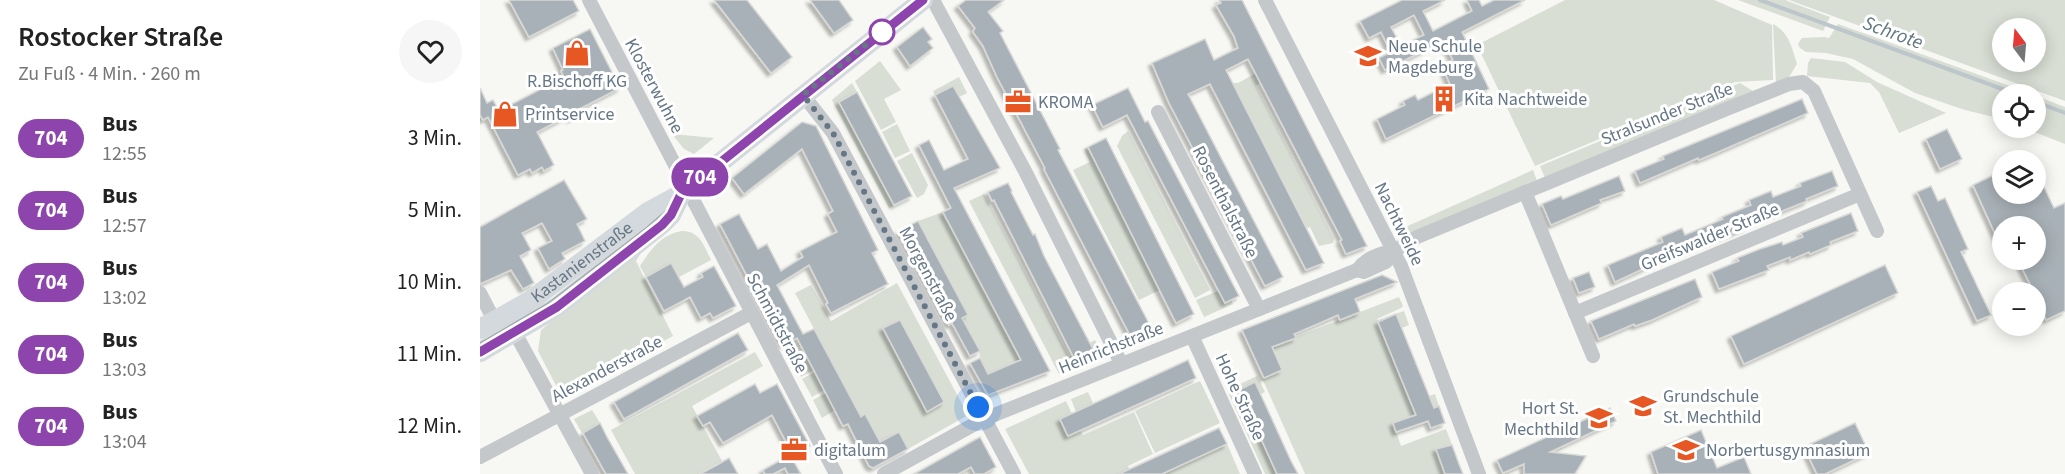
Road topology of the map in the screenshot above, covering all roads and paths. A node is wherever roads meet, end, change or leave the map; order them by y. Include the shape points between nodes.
1 (589, 0) edge
2 (923, 0) edge
3 (933, 0) edge
4 (1265, 0) edge
5 (803, 95) junction
6 (1158, 112) dead end
7 (684, 192) junction
8 (1525, 192) junction
9 (1860, 194) junction
10 (1877, 231) dead end
11 (1394, 251) junction
12 (480, 293) edge
13 (1259, 309) junction
14 (751, 313) junction
15 (1575, 313) junction
16 (488, 325) edge
17 (513, 334) junction
18 (1192, 336) junction
19 (480, 352) edge
20 (1593, 356) dead end
21 (1121, 363) junction
22 (559, 415) junction
23 (984, 419) junction
24 (480, 457) edge
25 (592, 474) edge
26 (836, 474) edge
27 (884, 474) edge
28 (1014, 474) edge
29 (1255, 474) edge
30 (1479, 474) edge

1 - 7 street, Klosterwuhne
2 - 5 main road, Kastanienstraße
3 - 21 street via 1025,171
4 - 11 street, Nachtweide
5 - 7 main road, Kastanienstraße
5 - 23 street, Morgenstraße via 833,133
6 - 13 street, Rosenthalstraße
7 - 14 street, Schmidtstraße
7 - 16 main road, Kastanienstraße via 648,212 553,285
7 - 17 main road, Kastanienstraße via 662,225 557,307
8 - 9 street, Stralsunder Straße via 1789,84 1803,82 1815,91
8 - 11 street, Stralsunder Straße via 1417,237
8 - 15 street
9 - 10 street, Stralsunder Straße
9 - 15 street, Greifswalder Straße
11 - 13 street, Heinrichstraße via 1386,262 1364,272 1357,270
11 - 30 street, Nachtweide
12 - 16 street
13 - 18 street, Heinrichstraße
14 - 22 street, Alexanderstraße
14 - 26 street, Schmidtstraße
15 - 20 street
16 - 17 street
17 - 19 main road, Kastanienstraße
17 - 22 street
18 - 21 street, Heinrichstraße
18 - 29 street, Hohe Straße
21 - 23 street, Heinrichstraße
22 - 24 street, Alexanderstraße
22 - 25 street
23 - 27 street, Heinrichstraße
23 - 28 street, Morgenstraße

